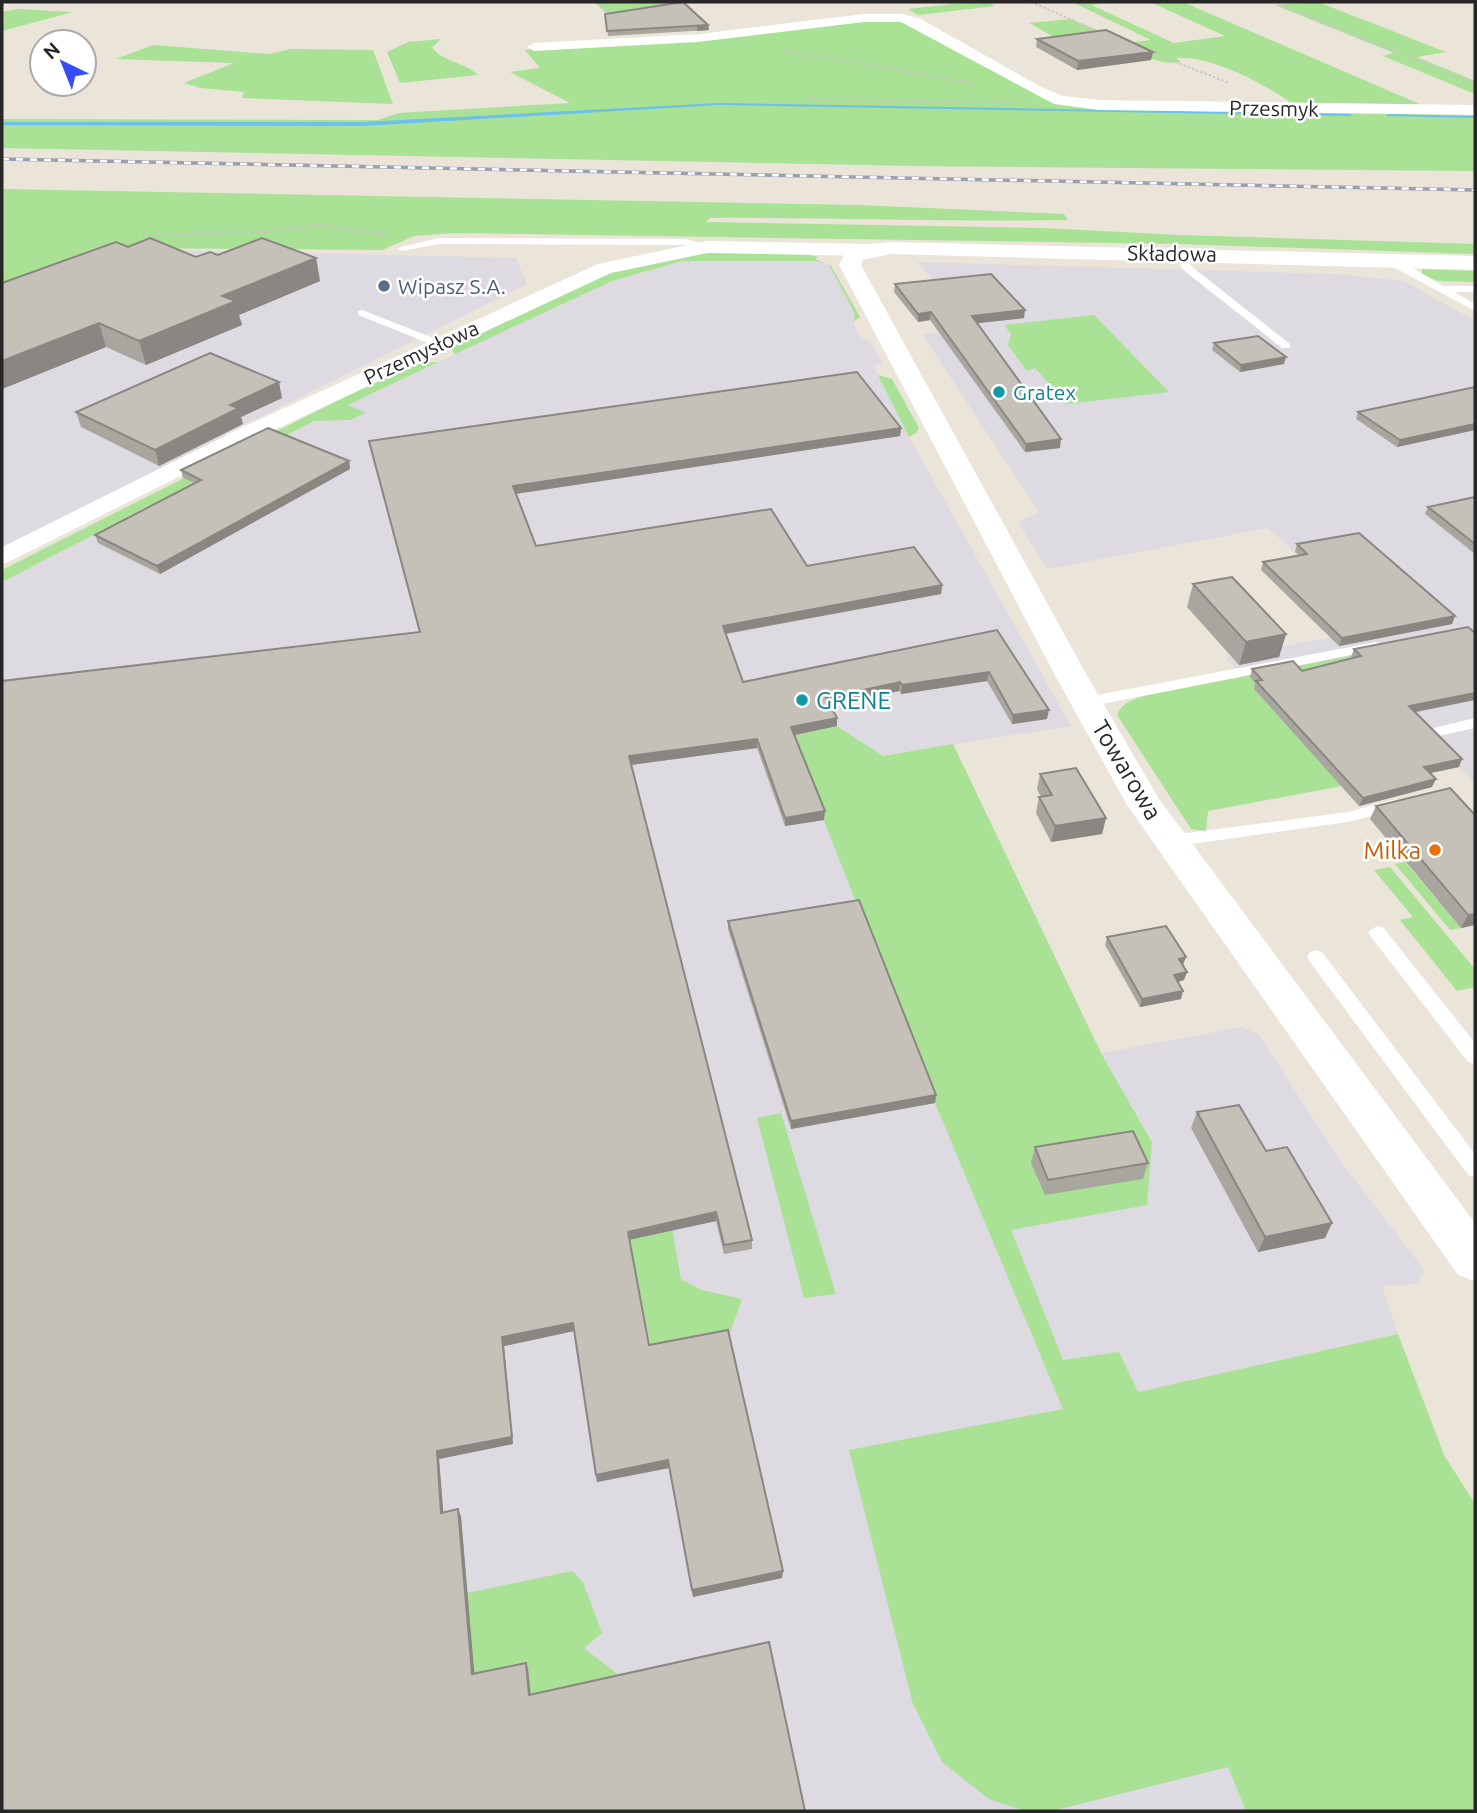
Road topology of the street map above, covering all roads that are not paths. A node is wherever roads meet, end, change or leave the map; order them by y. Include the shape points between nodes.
1 (534, 47) dead end
2 (1475, 110) edge
3 (707, 247) junction
4 (402, 248) dead end
5 (868, 250) junction
6 (1181, 253) junction
7 (1395, 260) junction
8 (1475, 263) edge
9 (1441, 289) junction
10 (1475, 289) edge
11 (1475, 308) edge
12 (362, 313) dead end
13 (437, 344) junction
14 (1286, 346) dead end
15 (2, 557) edge
16 (1397, 642) edge
17 (1087, 702) junction
18 (1475, 723) edge
19 (1439, 731) dead end
20 (1413, 800) edge
21 (1171, 841) junction
22 (1377, 932) dead end
23 (1315, 957) dead end
24 (1475, 1057) edge
25 (1475, 1169) edge
26 (1475, 1260) edge

1 - 2 street, Przesmyk via 697,38 864,18 902,18 1035,90 1072,102
3 - 4 lane via 686,242 439,241
3 - 5 street, Przemysłowa
3 - 13 street, Przemysłowa via 606,268
5 - 6 street, Składowa
5 - 17 street, Towarowa via 854,256 850,265 854,275
6 - 7 street, Składowa
6 - 14 lane via 1186,267
7 - 8 street, Składowa
7 - 9 lane
9 - 10 lane
9 - 11 lane
12 - 13 lane
13 - 15 street, Przemysłowa
16 - 17 lane
17 - 21 street, Towarowa via 1145,805
18 - 19 lane
20 - 21 lane via 1348,817
21 - 26 street, Towarowa
22 - 24 lane
23 - 25 lane

